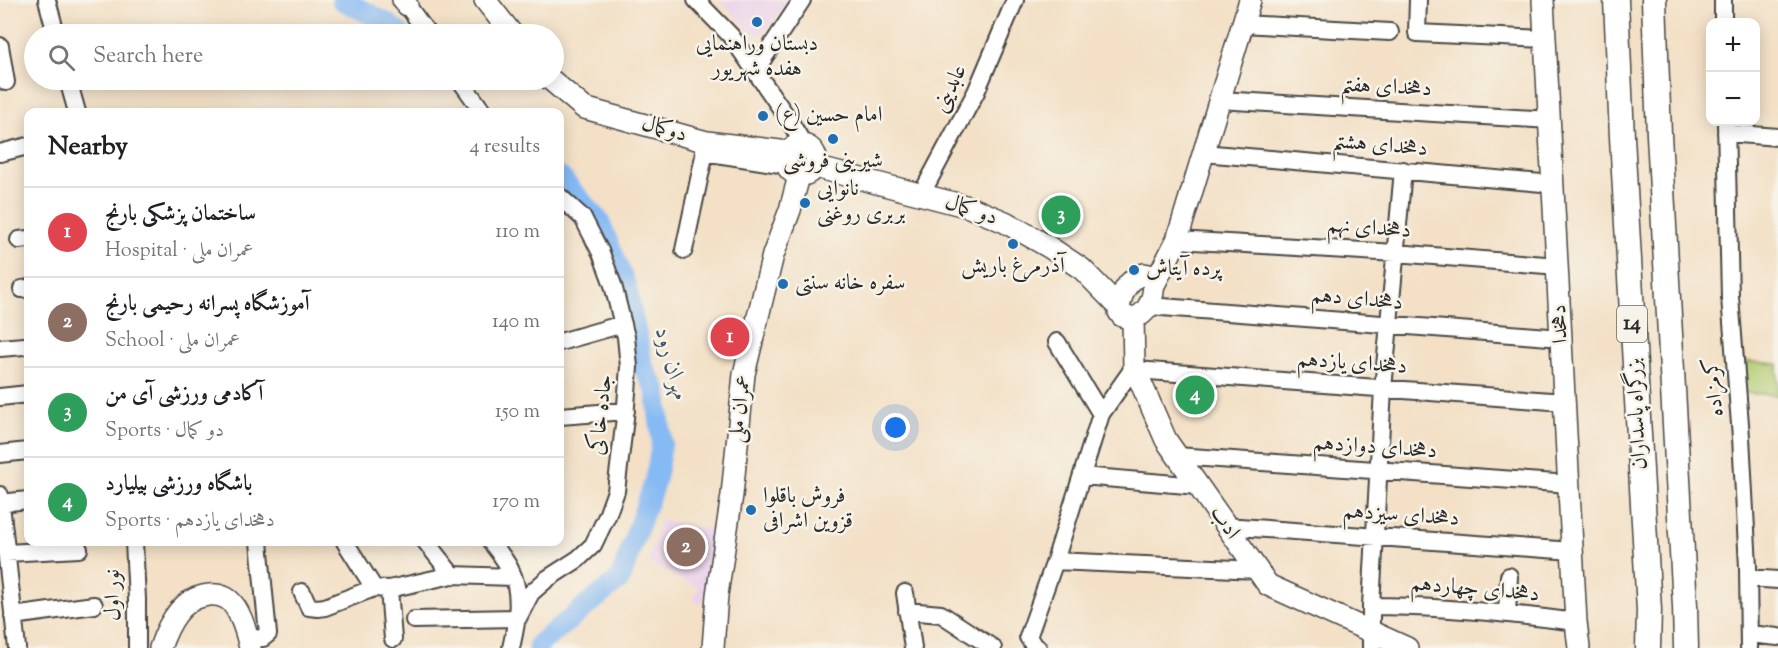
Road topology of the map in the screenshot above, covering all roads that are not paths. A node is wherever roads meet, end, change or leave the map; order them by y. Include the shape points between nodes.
1 (47, 0) edge
2 (485, 0) edge
3 (696, 0) edge
4 (802, 0) edge
5 (1015, 0) edge
6 (1250, 0) edge
7 (1418, 0) edge
8 (1543, 0) edge
9 (1616, 0) edge
10 (1654, 0) edge
11 (1722, 0) edge
12 (405, 2) edge
13 (1723, 18) edge
14 (53, 24) edge
15 (421, 24) edge
16 (504, 24) edge
17 (1242, 24) junction
18 (1390, 32) dead end
19 (1545, 39) junction
20 (0, 46) edge
21 (755, 71) junction
22 (6, 82) dead end
23 (71, 90) edge
24 (467, 90) edge
25 (563, 90) edge
26 (1218, 100) junction
27 (76, 108) edge
28 (480, 108) edge
29 (1551, 120) junction
30 (1726, 127) edge
31 (1778, 137) edge
32 (24, 147) edge
33 (705, 147) junction
34 (0, 153) edge
35 (1203, 153) junction
36 (801, 161) junction
37 (1403, 170) junction
38 (1553, 184) junction
39 (921, 195) junction
40 (564, 201) edge
41 (1177, 240) junction
42 (684, 250) dead end
43 (1396, 254) junction
44 (1558, 266) junction
45 (1082, 269) junction
46 (1143, 280) junction
47 (1134, 310) junction
48 (623, 324) junction
49 (1389, 325) junction
50 (1562, 338) junction
51 (564, 341) edge
52 (1057, 342) dead end
53 (24, 346) dead end
54 (0, 348) edge
55 (1135, 369) junction
56 (1383, 389) junction
57 (24, 395) edge
58 (0, 398) edge
59 (1565, 402) junction
60 (626, 411) junction
61 (1101, 414) junction
62 (564, 416) edge
63 (24, 451) edge
64 (0, 454) edge
65 (1177, 456) junction
66 (1379, 471) junction
67 (1082, 476) junction
68 (1569, 484) junction
69 (1198, 486) junction
70 (0, 499) edge
71 (24, 500) edge
72 (1225, 526) junction
73 (1376, 536) junction
74 (134, 546) edge
75 (259, 546) edge
76 (348, 546) edge
77 (429, 546) edge
78 (494, 546) edge
79 (79, 549) dead end
80 (1573, 551) junction
81 (6, 553) junction
82 (1055, 561) junction
83 (1258, 570) junction
84 (452, 575) junction
85 (1509, 576) dead end
86 (513, 577) junction
87 (1748, 578) junction
88 (1778, 580) edge
89 (381, 589) junction
90 (302, 592) dead end
91 (904, 593) dead end
92 (94, 606) dead end
93 (1371, 606) junction
94 (907, 611) junction
95 (1507, 613) junction
96 (13, 616) junction
97 (518, 618) junction
98 (414, 620) dead end
99 (1576, 622) junction
100 (1778, 637) edge
101 (393, 639) dead end
102 (1371, 640) edge
103 (1749, 641) edge
104 (249, 644) edge
105 (1029, 644) edge
106 (17, 648) edge
107 (137, 648) edge
108 (160, 648) edge
109 (511, 648) edge
110 (713, 648) edge
111 (913, 648) edge
112 (993, 648) edge
113 (1407, 648) edge
114 (1579, 648) edge
115 (1648, 648) edge
116 (1686, 648) edge

1 - 14 street
2 - 16 main road
3 - 21 street via 731,36
4 - 21 street
5 - 39 street, عابدینی via 976,92
6 - 17 main road
7 - 19 street via 1417,33
8 - 19 main road, دهخدا
9 - 115 highway, بزرگراه پاسداران / 14
10 - 116 highway, بزرگراه پاسداران / 14
11 - 13 street
12 - 15 street
17 - 18 street
17 - 26 main road
19 - 29 main road, دهخدا
20 - 22 street
21 - 36 street via 789,120
23 - 27 street
24 - 28 street
25 - 33 main road, دوکمال via 584,108
26 - 29 street, دهخدای هفتم
26 - 35 main road
29 - 38 main road, دهخدا
30 - 31 street
30 - 87 street, کرمزاده via 1730,297
32 - 34 street
33 - 36 main road, دوکمال
33 - 42 street
35 - 37 street, دهخدای هشتم
35 - 41 main road
36 - 39 main road, دو کمال via 839,165 851,175
36 - 110 main road, عمران ملی via 744,374
37 - 38 street, دهخدای هشتم
37 - 43 street
38 - 44 main road, دهخدا
39 - 45 main road, دو کمال via 969,207 1005,222
40 - 48 street, جاده خاکی via 583,218 601,253
41 - 43 street, دهخدای نهم
41 - 46 main road
43 - 44 street, دهخدای نهم
43 - 49 street
44 - 50 main road, دهخدا
45 - 46 main road
45 - 47 main road
46 - 47 main road via 1154,293
46 - 47 main road via 1122,293
47 - 49 street, دهخدای دهم
47 - 55 main road, ادب
48 - 51 street
48 - 60 street, جاده خاکی via 629,367
49 - 50 street, دهخدای دهم
49 - 56 street
50 - 59 main road, دهخدا
52 - 61 street
53 - 54 street
55 - 56 street, دهخدای یازدهم
55 - 61 street
55 - 65 main road, ادب
56 - 59 street, دهخدای یازدهم
56 - 66 street
57 - 58 street
59 - 68 main road, دهخدا
60 - 62 street
60 - 97 street, جاده خاکی via 616,491 593,545 531,593
61 - 67 street
63 - 64 street
65 - 66 street, دهخدای دوازدهم
65 - 69 main road, ادب
66 - 68 street, دهخدای دوازدهم
66 - 73 street
67 - 69 street
67 - 82 street
68 - 80 main road, دهخدا
69 - 72 main road, ادب
70 - 71 street
70 - 81 street
72 - 73 street, دهخدای سیزدهم
72 - 83 main road, ادب
73 - 80 street, دهخدای سیزدهم
73 - 93 street
74 - 107 street, نور اول
75 - 104 street via 268,634
76 - 89 street
77 - 84 street
78 - 86 street
79 - 81 street
80 - 99 main road, دهخدا
81 - 96 street
82 - 83 street
82 - 105 street
83 - 102 main road, ادب via 1268,585
84 - 86 street
84 - 89 street
85 - 95 street
86 - 97 street
87 - 88 street
87 - 103 street, کرمزاده
89 - 90 street via 318,608 309,607
89 - 101 street
91 - 94 street
92 - 96 street
93 - 95 street, دهخدای چهاردهم
93 - 102 street
94 - 111 street
94 - 112 street via 941,615
95 - 99 street, دهخدای چهاردهم
96 - 106 street
97 - 98 street
97 - 109 street
99 - 114 main road, دهخدا
100 - 103 street
102 - 113 main road, ادب
104 - 108 main road via 234,606 227,598 213,594 197,597 183,606 171,621

